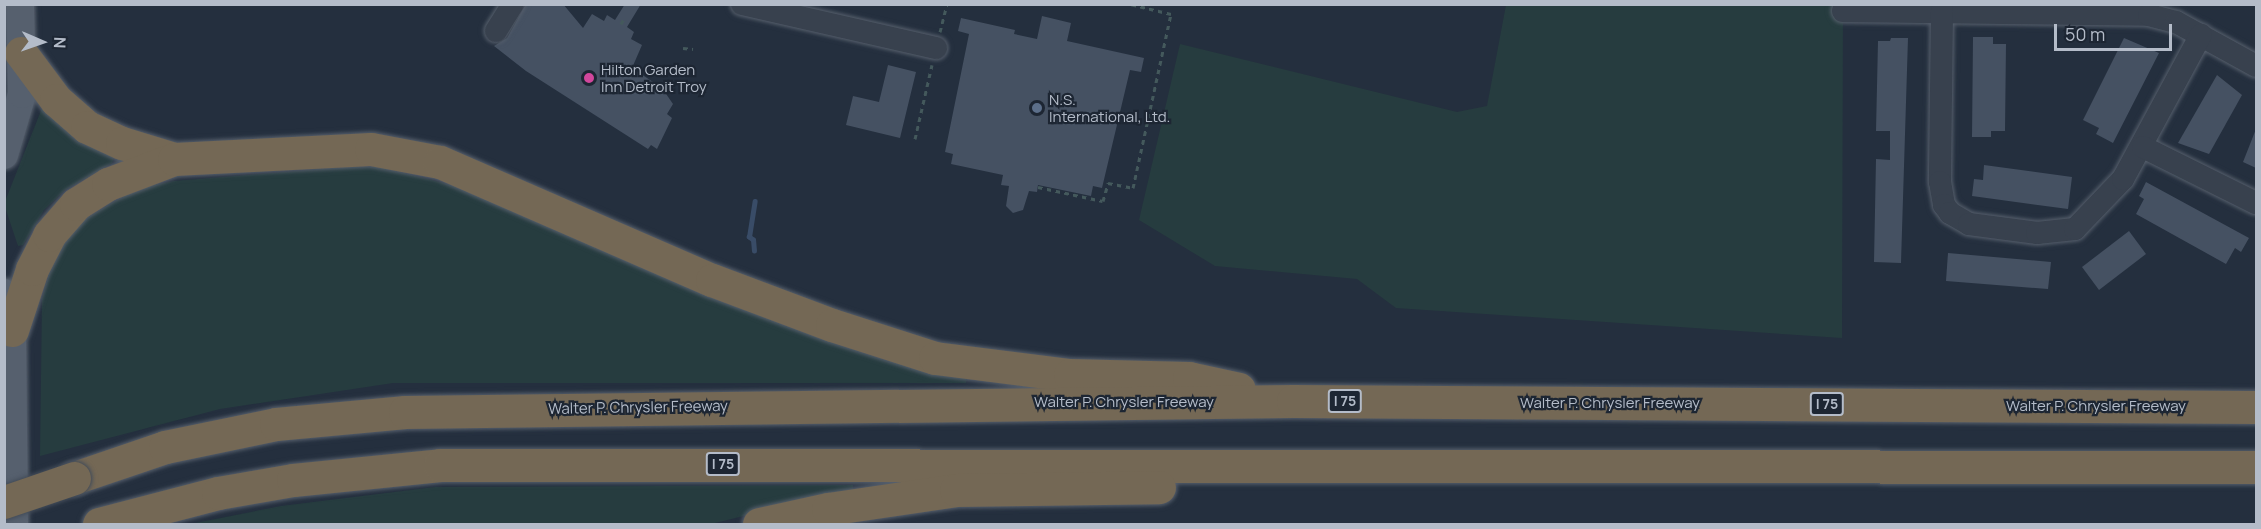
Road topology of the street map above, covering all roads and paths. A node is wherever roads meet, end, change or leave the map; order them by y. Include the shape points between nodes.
1 (20, 4) edge
2 (513, 4) edge
3 (742, 4) edge
4 (947, 4) edge
5 (1130, 4) edge
6 (1843, 11) dead end
7 (1942, 11) junction
8 (625, 17) dead end
9 (621, 24) dead end
10 (496, 31) dead end
11 (2201, 35) junction
12 (683, 48) dead end
13 (936, 48) junction
14 (693, 49) dead end
15 (21, 53) junction
16 (2256, 66) edge
17 (915, 139) dead end
18 (2143, 147) junction
19 (4, 154) edge
20 (174, 159) junction
21 (1038, 187) dead end
22 (2256, 203) edge
23 (4, 293) edge
24 (12, 330) junction
25 (1293, 401) junction
26 (2256, 407) edge
27 (1354, 466) junction
28 (2256, 467) edge
29 (4, 502) edge
30 (14, 525) edge
31 (99, 525) edge
32 (759, 525) edge

1 - 15 main road
2 - 10 street
3 - 13 street
4 - 13 path
5 - 21 path via 1171,14 1133,188 1108,183 1103,201
6 - 7 street
7 - 11 street via 2126,12 2176,22
7 - 18 street via 1940,194 1950,213 1960,221 2037,233 2075,229 2123,179
8 - 9 path
11 - 16 street
11 - 18 street
12 - 14 path
13 - 17 path
15 - 19 main road via 22,94
15 - 20 highway via 56,100 87,127
18 - 22 street
20 - 24 highway via 108,184 62,218 38,253
20 - 25 highway via 360,149 400,152 440,162 765,301 935,358 1070,375 1189,378
23 - 24 main road
24 - 30 main road
25 - 26 highway, Walter P. Chrysler Freeway / I 75
25 - 29 highway, Walter P. Chrysler Freeway / I 75, bridge via 405,412 276,424 165,447
27 - 28 highway, I 75
27 - 31 highway, I 75 via 440,465 282,482
27 - 32 highway via 1255,485 956,490 828,509

